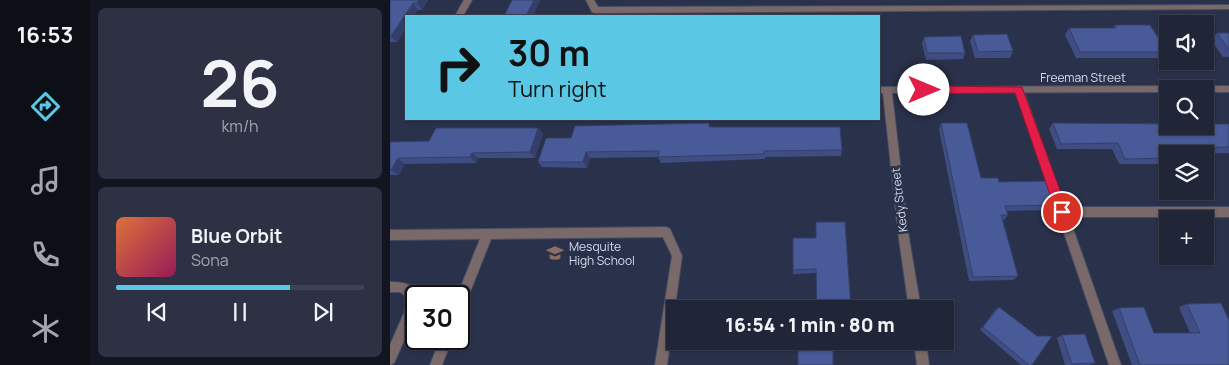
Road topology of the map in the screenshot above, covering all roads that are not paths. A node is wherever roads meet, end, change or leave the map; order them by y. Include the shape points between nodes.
1 (468, 0) edge
2 (590, 0) edge
3 (1229, 7) edge
4 (459, 15) edge
5 (1159, 89) edge
6 (1214, 89) edge
7 (1229, 89) edge
8 (883, 90) edge
9 (1019, 90) junction
10 (1062, 212) junction
11 (1229, 212) edge
12 (487, 234) junction
13 (390, 235) edge
14 (467, 285) edge
15 (390, 287) edge
16 (914, 300) edge
17 (442, 350) edge
18 (921, 350) edge
19 (390, 359) edge
20 (436, 365) edge
21 (661, 365) edge
22 (923, 365) edge
23 (1115, 365) edge

1 - 4 street
2 - 3 street via 595,10
5 - 9 street, Freeman Street
6 - 7 street
8 - 9 street, Freeman Street
8 - 16 street, Kedy Street
9 - 10 street
10 - 11 street
10 - 23 street
12 - 13 street
12 - 14 street
12 - 21 street via 666,232 676,256
15 - 19 street via 402,286 413,295 410,314
17 - 20 street
18 - 22 street

